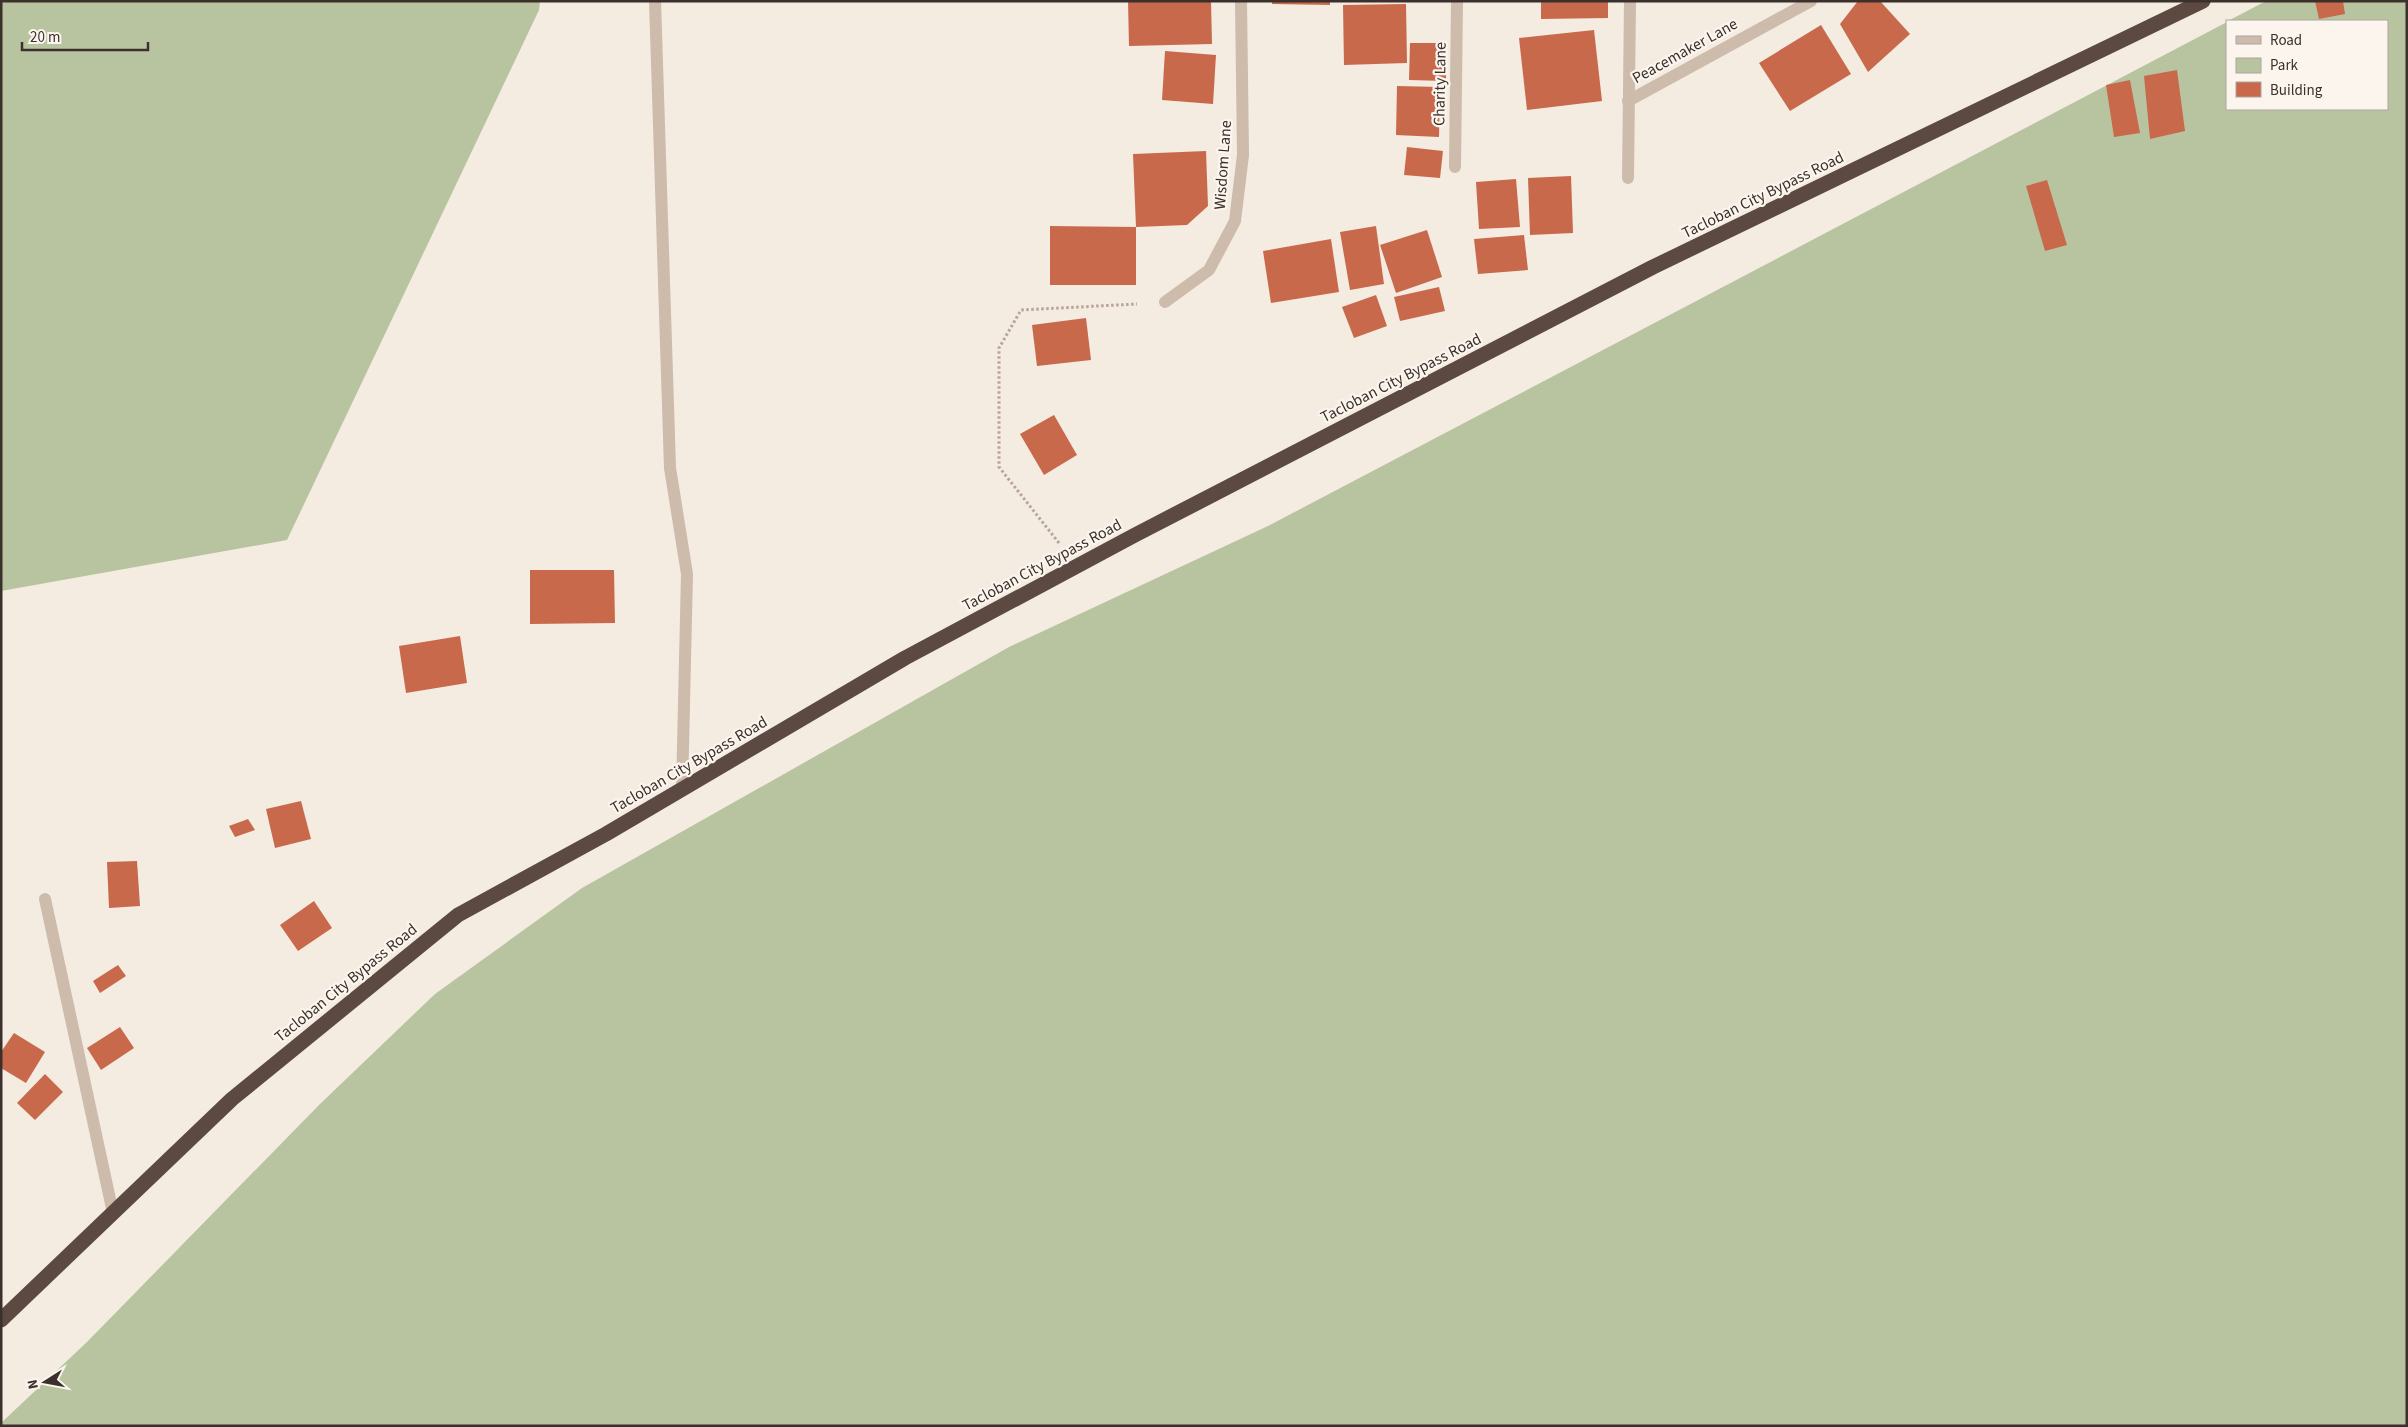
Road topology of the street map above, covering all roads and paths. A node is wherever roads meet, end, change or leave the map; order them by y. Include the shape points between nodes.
1 (655, 1) edge
2 (1241, 1) edge
3 (1457, 1) edge
4 (1630, 1) edge
5 (1810, 1) edge
6 (2203, 1) edge
7 (1628, 101) junction
8 (1455, 167) dead end
9 (1628, 178) dead end
10 (1165, 302) joint
11 (1076, 566) junction
12 (682, 790) junction
13 (45, 899) dead end
14 (113, 1213) junction
15 (1, 1320) edge

1 - 12 street via 670,468 687,574
2 - 10 street, Wisdom Lane via 1242,155 1235,221 1209,270
3 - 8 street, Charity Lane
4 - 7 street
5 - 7 street, Peacemaker Lane
6 - 11 highway, Tacloban City Bypass Road via 1653,267
7 - 9 street
10 - 11 path via 1021,310 999,348 999,467
11 - 12 highway, Tacloban City Bypass Road via 906,658
12 - 14 highway, Tacloban City Bypass Road via 458,915 232,1099
13 - 14 street
14 - 15 highway, Tacloban City Bypass Road

